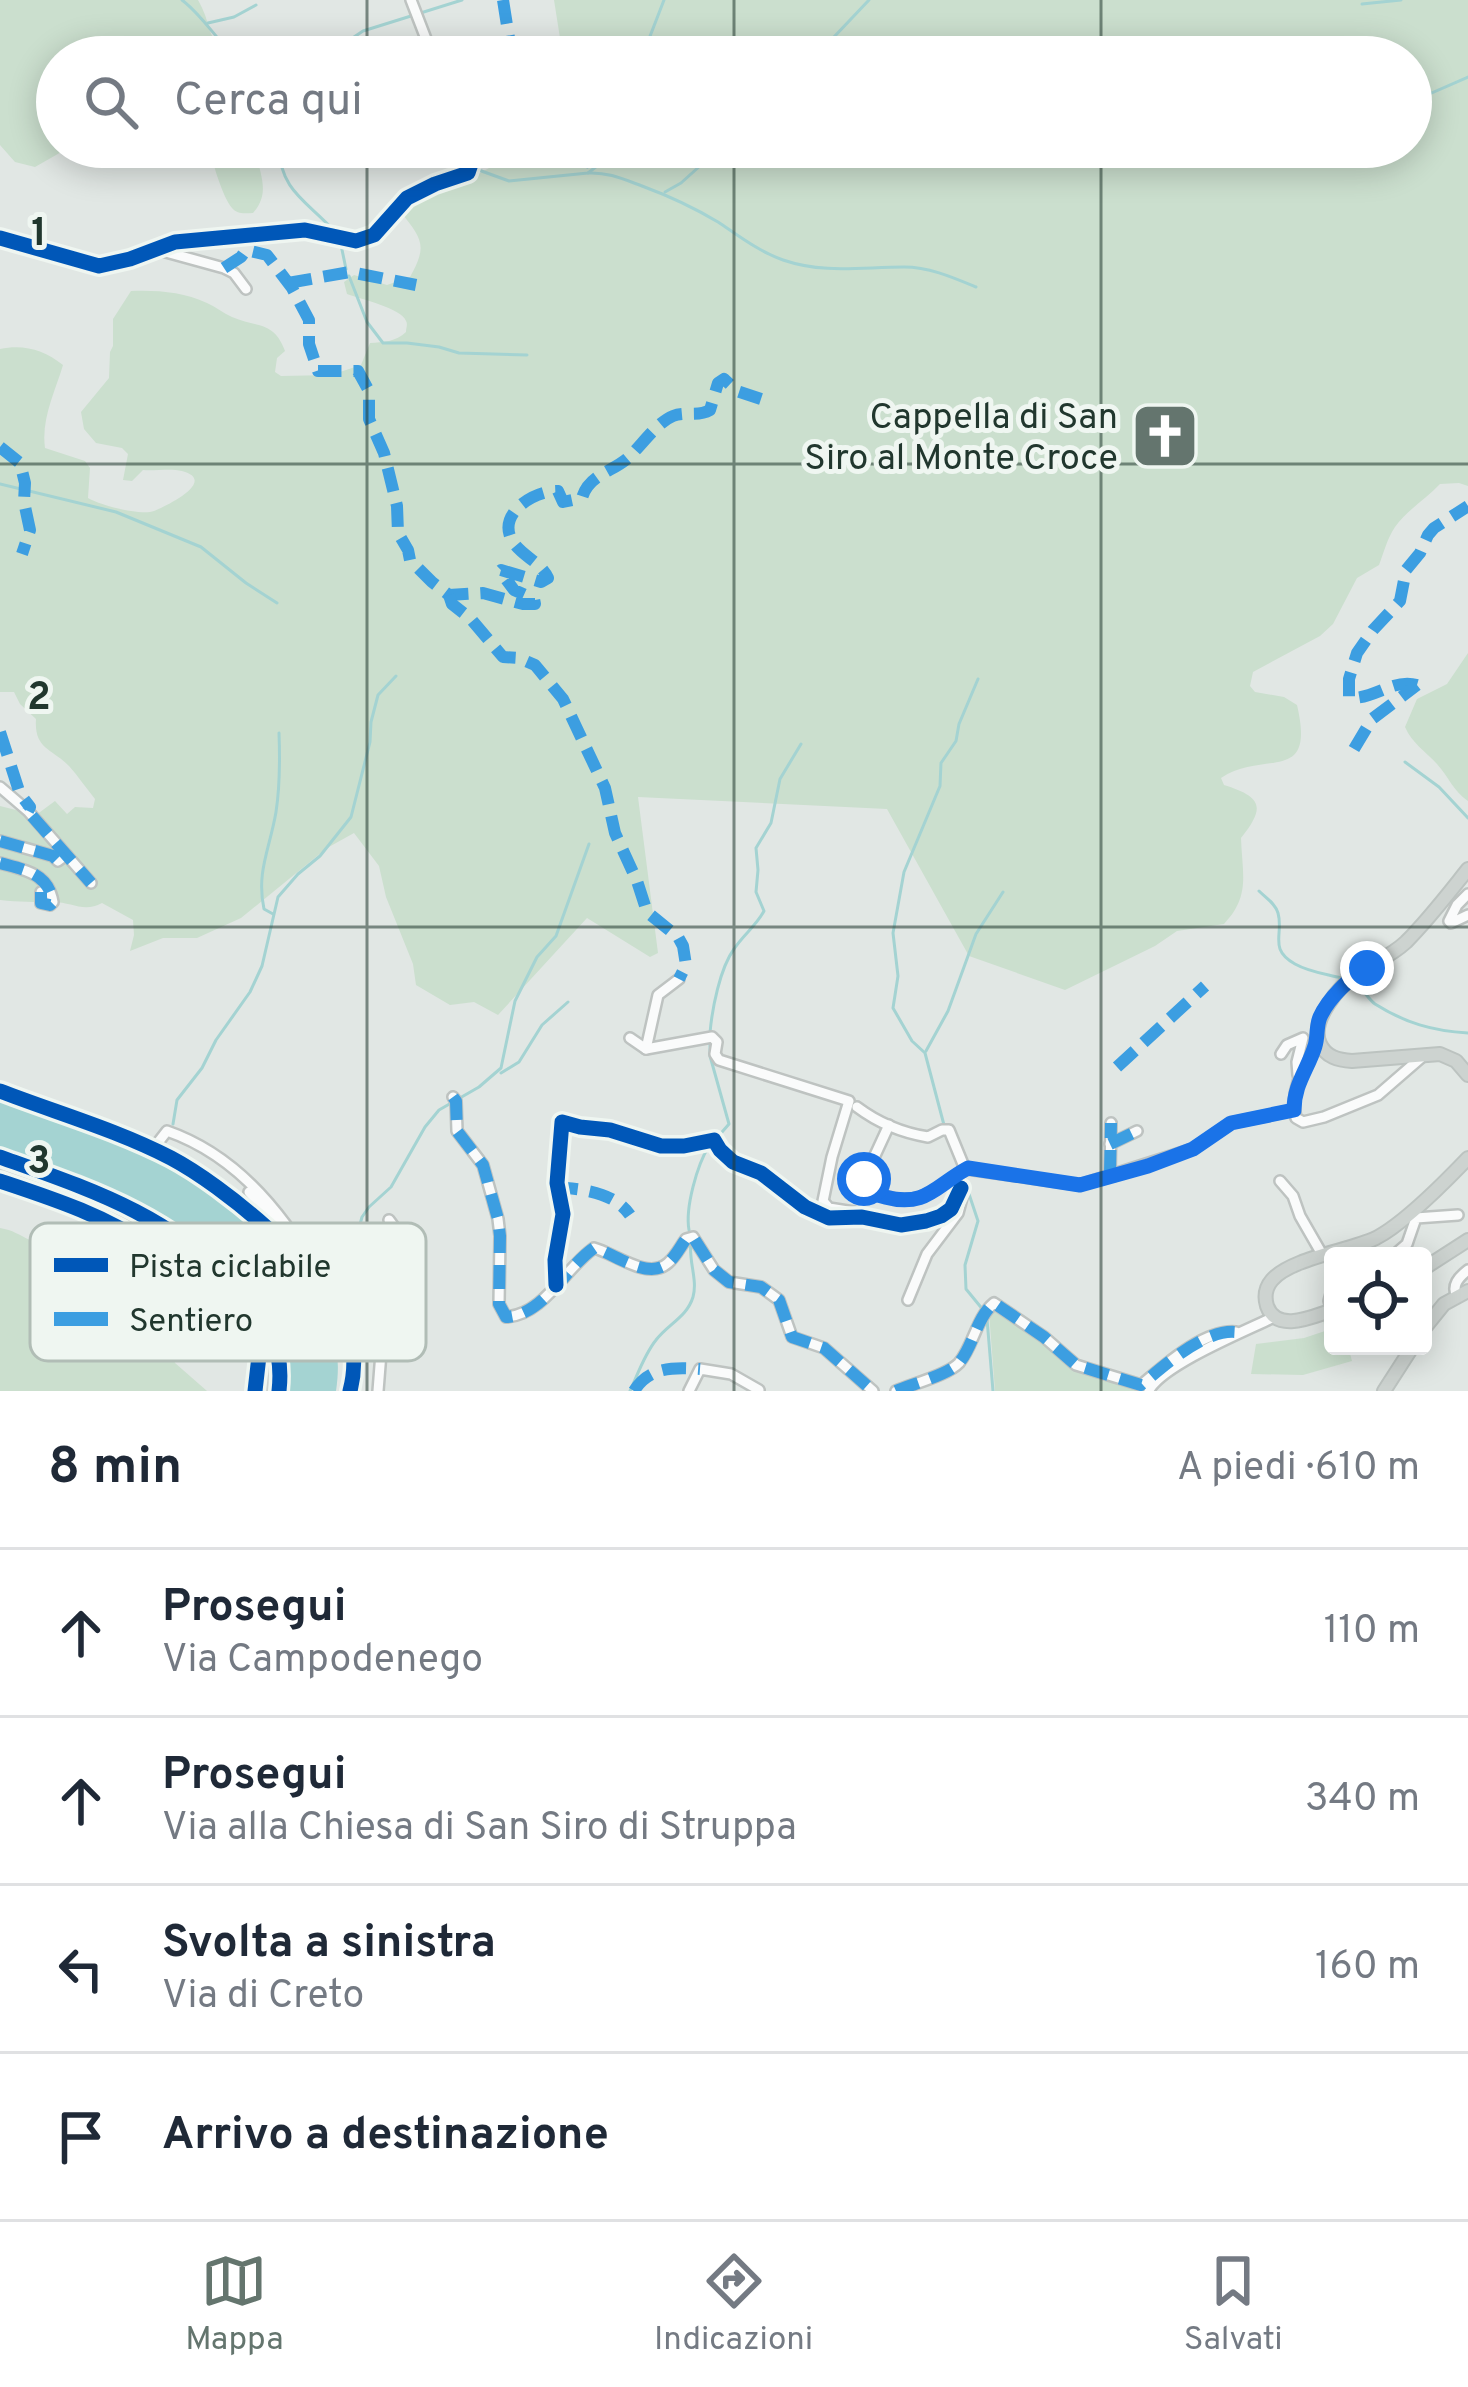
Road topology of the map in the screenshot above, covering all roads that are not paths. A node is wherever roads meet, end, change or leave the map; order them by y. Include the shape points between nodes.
1 (469, 168) edge
2 (0, 238) edge
3 (155, 249) junction
4 (246, 290) dead end
5 (0, 787) edge
6 (0, 841) edge
7 (66, 855) junction
8 (0, 863) edge
9 (1468, 869) edge
10 (91, 883) dead end
11 (41, 892) dead end
12 (1468, 894) edge
13 (1468, 915) edge
14 (679, 979) dead end
15 (630, 1038) dead end
16 (1318, 1041) junction
17 (646, 1048) junction
18 (1281, 1054) dead end
19 (1424, 1056) junction
20 (1468, 1075) edge
21 (1298, 1079) junction
22 (0, 1091) edge
23 (455, 1099) dead end
24 (852, 1103) junction
25 (1294, 1110) junction
26 (1111, 1123) dead end
27 (889, 1125) junction
28 (1137, 1131) dead end
29 (1110, 1144) junction
30 (154, 1150) junction
31 (206, 1150) junction
32 (1468, 1158) edge
33 (0, 1162) edge
34 (194, 1171) junction
35 (961, 1172) junction
36 (0, 1173) edge
37 (1111, 1174) junction
38 (1280, 1181) dead end
39 (961, 1188) junction
40 (1458, 1214) dead end
41 (389, 1220) dead end
42 (127, 1223) edge
43 (148, 1223) edge
44 (269, 1223) edge
45 (277, 1223) edge
46 (391, 1223) edge
47 (1468, 1240) edge
48 (1404, 1247) edge
49 (1323, 1256) junction
50 (1432, 1263) edge
51 (1468, 1270) edge
52 (556, 1285) junction
53 (1462, 1294) edge
54 (908, 1300) dead end
55 (1324, 1310) edge
56 (1274, 1317) junction
57 (1432, 1318) edge
58 (1236, 1332) junction
59 (1407, 1355) edge
60 (267, 1361) edge
61 (277, 1361) edge
62 (352, 1361) edge
63 (381, 1361) edge
64 (759, 1390) edge
65 (1149, 1390) edge
66 (272, 1391) edge
67 (350, 1391) edge
68 (378, 1391) edge
69 (689, 1391) edge
70 (873, 1391) edge
71 (896, 1391) edge
72 (1384, 1391) edge

1 - 3 street via 407,198 374,235 356,241 305,230
2 - 3 street via 99,266
3 - 4 street via 224,268
5 - 7 street
6 - 7 street via 58,861
7 - 10 street
8 - 11 street via 38,874 50,905 41,903
9 - 16 main road via 1407,940 1351,979 1322,1013
12 - 13 street via 1449,921
14 - 17 street via 658,995
15 - 17 street
16 - 19 main road via 1343,1060
16 - 21 street
17 - 24 street via 710,1037 719,1060
18 - 21 street via 1304,1038
19 - 20 main road via 1446,1055
19 - 25 street via 1378,1095 1309,1121
21 - 25 street
22 - 30 main road
23 - 52 street via 457,1131 483,1165 497,1219 500,1309 520,1315
24 - 27 street
24 - 35 street via 832,1156 826,1207 923,1217 950,1202
25 - 37 street via 1231,1123 1193,1149
26 - 29 street
27 - 35 street via 926,1137 950,1131
27 - 35 street via 865,1177 867,1190 914,1200
28 - 29 street
29 - 37 street
30 - 31 street via 166,1131
30 - 34 main road
31 - 34 street
31 - 45 street
32 - 49 main road via 1380,1235
33 - 43 main road
34 - 44 main road
35 - 37 street via 1075,1185
35 - 39 street
36 - 42 main road
38 - 49 street
39 - 52 street via 951,1209 926,1221 829,1218 713,1142 662,1146 562,1122
39 - 54 street via 960,1210 926,1255
40 - 48 street via 1416,1218
41 - 46 street
47 - 50 main road
49 - 56 main road via 1270,1282 1265,1298
51 - 53 street via 1457,1281
52 - 70 street via 593,1248 657,1269 691,1237 729,1282 761,1287 779,1300 792,1337 824,1348
53 - 57 main road
55 - 56 main road via 1295,1321
56 - 58 street
58 - 65 street
58 - 71 street via 1211,1336 1141,1385 1076,1365 996,1304 958,1363
59 - 72 main road
60 - 66 main road
61 - 66 main road
62 - 67 main road
63 - 68 street
64 - 69 street via 700,1369

